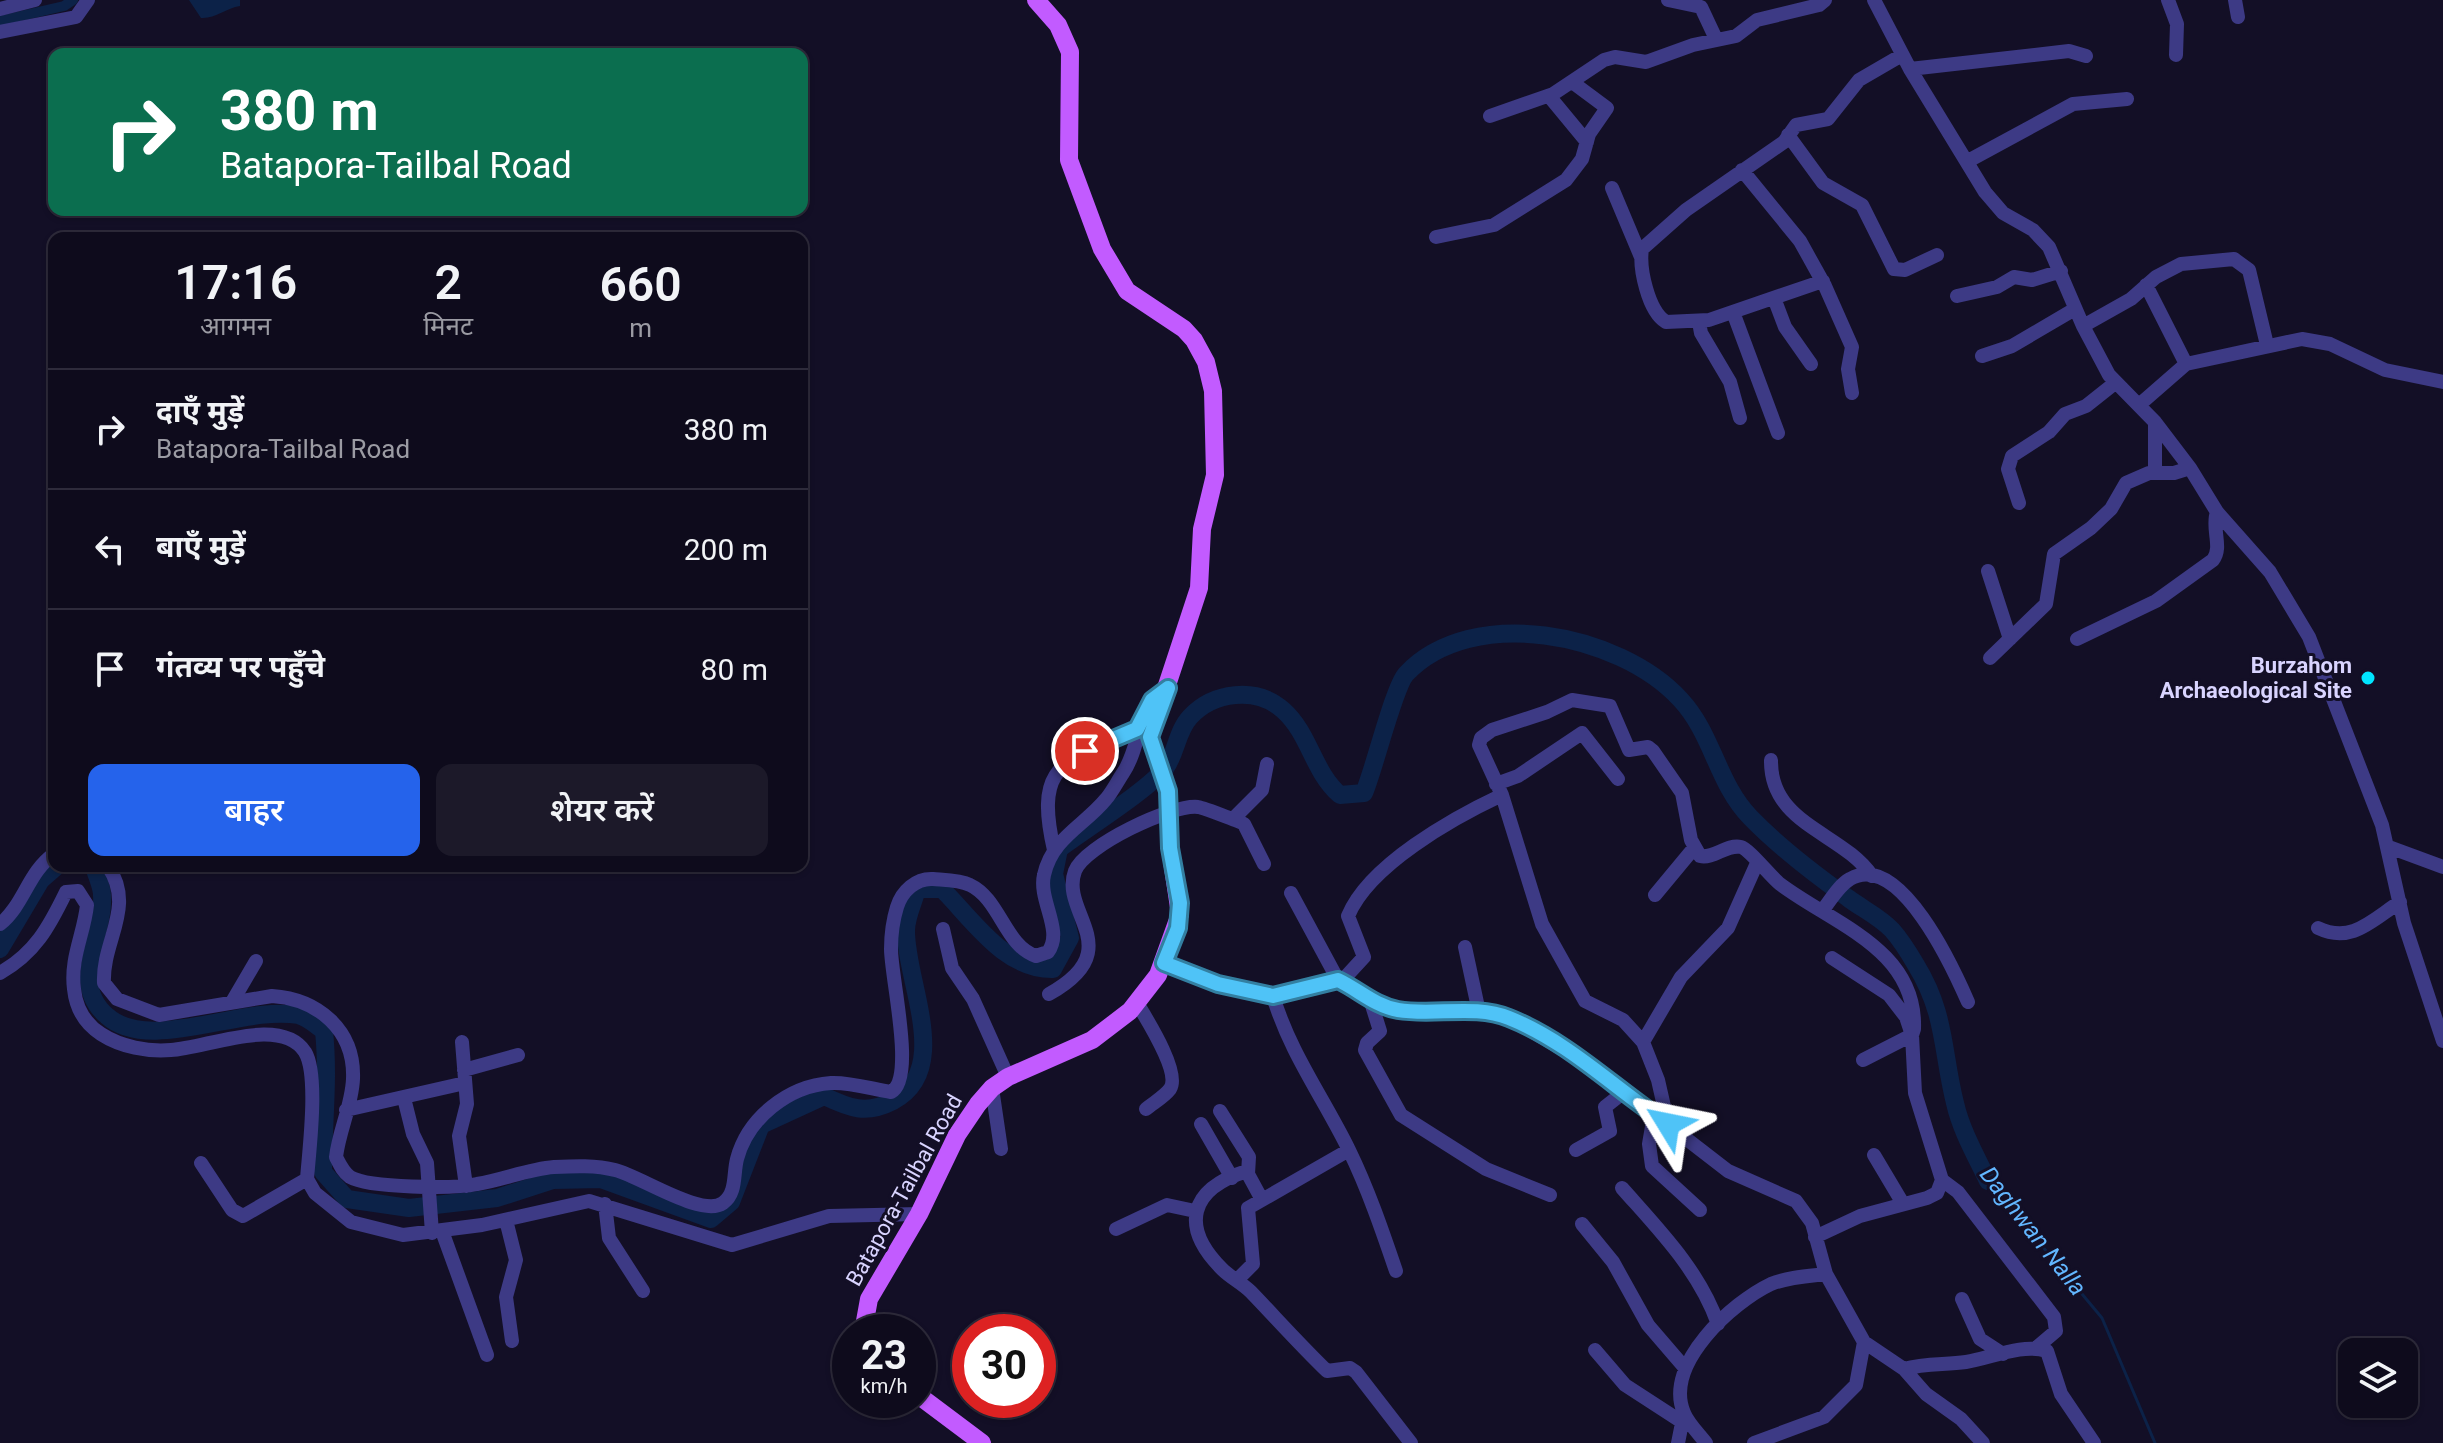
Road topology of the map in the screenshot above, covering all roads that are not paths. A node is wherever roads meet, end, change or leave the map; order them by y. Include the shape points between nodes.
1 (35, 0) edge
2 (88, 0) edge
3 (1036, 0) edge
4 (1668, 0) edge
5 (1825, 0) edge
6 (1874, 0) edge
7 (2168, 0) edge
8 (2235, 0) edge
9 (0, 9) edge
10 (2238, 17) dead end
11 (0, 32) edge
12 (1716, 39) junction
13 (1902, 55) junction
14 (2176, 55) dead end
15 (2086, 56) dead end
16 (1910, 69) junction
17 (1572, 82) junction
18 (1549, 96) junction
19 (2127, 99) dead end
20 (1490, 116) dead end
21 (1788, 135) junction
22 (1587, 142) junction
23 (1968, 161) junction
24 (1742, 170) junction
25 (1612, 188) dead end
26 (1436, 237) dead end
27 (1937, 255) dead end
28 (1641, 257) junction
29 (2061, 271) junction
30 (1823, 281) junction
31 (2146, 285) junction
32 (1957, 296) dead end
33 (1774, 298) junction
34 (2075, 309) junction
35 (1733, 312) junction
36 (1699, 322) junction
37 (2083, 326) junction
38 (2267, 345) junction
39 (1982, 356) dead end
40 (1811, 364) dead end
41 (2186, 364) junction
42 (2443, 382) edge
43 (2115, 383) junction
44 (1852, 393) dead end
45 (2139, 405) junction
46 (1740, 418) dead end
47 (2155, 422) junction
48 (1778, 433) dead end
49 (2190, 468) junction
50 (2155, 473) junction
51 (2019, 503) dead end
52 (2217, 512) junction
53 (1988, 571) dead end
54 (2010, 639) junction
55 (2077, 639) dead end
56 (1990, 658) dead end
57 (1168, 688) junction
58 (1137, 729) junction
59 (1771, 760) dead end
60 (1267, 764) dead end
61 (1618, 779) dead end
62 (1499, 790) junction
63 (1169, 811) junction
64 (1234, 818) junction
65 (2389, 847) junction
66 (1694, 848) junction
67 (1054, 850) junction
68 (48, 859) edge
69 (1757, 863) junction
70 (1264, 864) dead end
71 (2443, 867) edge
72 (111, 872) edge
73 (1872, 876) junction
74 (1291, 893) dead end
75 (1655, 895) dead end
76 (2400, 902) junction
77 (1826, 905) junction
78 (0, 924) edge
79 (2318, 928) dead end
80 (943, 929) dead end
81 (1465, 947) dead end
82 (1832, 958) dead end
83 (256, 961) dead end
84 (1164, 963) junction
85 (0, 973) edge
86 (1340, 981) junction
87 (1049, 994) dead end
88 (1273, 996) junction
89 (1370, 999) junction
90 (232, 1002) junction
91 (1968, 1002) dead end
92 (1137, 1003) junction
93 (1479, 1012) junction
94 (1912, 1035) junction
95 (2443, 1041) edge
96 (462, 1042) dead end
97 (1643, 1042) junction
98 (518, 1055) dead end
99 (1863, 1060) dead end
100 (465, 1076) junction
101 (1008, 1077) junction
102 (992, 1088) junction
103 (1624, 1092) junction
104 (404, 1098) junction
105 (1146, 1109) dead end
106 (346, 1110) junction
107 (1220, 1111) dead end
108 (1654, 1115) junction
109 (1201, 1124) dead end
110 (1668, 1124) junction
111 (1001, 1149) dead end
112 (1349, 1150) junction
113 (1576, 1150) dead end
114 (1874, 1155) dead end
115 (201, 1163) dead end
116 (1247, 1171) junction
117 (1232, 1178) junction
118 (307, 1179) junction
119 (1942, 1180) junction
120 (466, 1186) junction
121 (1622, 1188) dead end
122 (428, 1191) junction
123 (1550, 1195) dead end
124 (1261, 1198) junction
125 (1902, 1202) junction
126 (605, 1204) junction
127 (1700, 1210) dead end
128 (1195, 1211) junction
129 (919, 1214) junction
130 (506, 1220) junction
131 (1582, 1224) dead end
132 (435, 1228) junction
133 (1116, 1229) dead end
134 (1815, 1237) junction
135 (1396, 1271) dead end
136 (1826, 1274) junction
137 (1238, 1279) junction
138 (643, 1291) dead end
139 (1962, 1299) dead end
140 (866, 1314) edge
141 (1718, 1324) junction
142 (512, 1341) dead end
143 (1864, 1342) junction
144 (2036, 1348) junction
145 (1595, 1350) dead end
146 (2003, 1354) junction
147 (487, 1355) dead end
148 (1685, 1368) junction
149 (1904, 1369) junction
150 (936, 1408) edge
151 (1683, 1417) junction
152 (982, 1443) edge
153 (1411, 1443) edge
154 (1678, 1443) edge
155 (1706, 1443) edge
156 (1754, 1443) edge
157 (1983, 1443) edge
158 (2094, 1443) edge

1 - 9 street
2 - 11 street via 76,17
3 - 57 main road, Batapora-Tailbal Road via 1058,25 1070,52 1069,160 1102,249 1127,291 1194,340 1213,391 1215,475 1202,529 1199,588
4 - 12 street via 1701,7
5 - 12 street via 1757,20 1736,36
6 - 13 street
7 - 14 street via 2177,24
8 - 10 street
12 - 17 street via 1646,62 1609,58
13 - 16 street
13 - 21 street via 1859,80 1828,119 1802,122
15 - 16 street via 2069,51
16 - 23 street
17 - 18 street
17 - 22 street via 1607,108
18 - 20 street
18 - 22 street
19 - 23 street via 2073,104
21 - 24 street
21 - 27 street via 1823,183 1862,205 1894,269 1901,271
22 - 26 street via 1572,175 1518,213 1494,225
23 - 29 street via 1993,203 2041,238
24 - 28 street via 1649,240
24 - 30 street via 1800,241
25 - 28 street
28 - 36 street via 1661,320
29 - 32 street via 2032,280 2014,277 1997,287
29 - 34 street
30 - 33 street
30 - 44 street via 1852,347
31 - 37 street
31 - 38 street via 2168,269 2192,261 2241,261 2249,270
31 - 41 street
33 - 35 street
33 - 40 street via 1781,320
34 - 37 street
34 - 39 street via 2012,346
35 - 36 street
35 - 48 street
36 - 46 street via 1730,382
37 - 43 street
38 - 41 street
38 - 42 street via 2314,339 2385,370
41 - 45 street
43 - 45 street
43 - 51 street via 2012,456 2008,469
45 - 47 street
47 - 49 street
47 - 50 street
49 - 50 street
49 - 52 street
50 - 54 street via 2126,483 2111,509 2054,554 2046,604
52 - 55 street via 2215,558 2156,601
52 - 65 street via 2270,572 2309,637
53 - 54 street
54 - 56 street
57 - 58 street via 1152,700
57 - 63 main road, Batapora-Tailbal Road via 1150,737 1168,791
58 - 67 street via 1128,765 1106,799
58 - 67 street via 1077,754 1050,785 1045,808
59 - 73 street via 1778,790 1793,815 1858,858
60 - 64 street via 1262,790
61 - 62 street via 1582,733
62 - 66 street via 1479,745 1481,738 1572,700 1610,706 1629,750 1650,748 1677,782
62 - 86 street via 1374,879 1348,916 1364,957
62 - 97 street via 1542,924 1558,953 1588,1005 1623,1020
63 - 64 street via 1197,807
63 - 84 main road, Batapora-Tailbal Road via 1180,914
63 - 87 street via 1103,844 1080,863 1073,882 1088,927 1087,954 1074,976
64 - 70 street via 1247,829
65 - 71 street
65 - 76 street
66 - 69 street via 1703,857 1744,848
66 - 75 street
67 - 120 street via 1042,886 1054,941 1042,956 1023,949 972,885 928,878 914,883 898,904 891,949 903,1061 900,1084 891,1092 831,1083 772,1105 741,1147 733,1189 717,1207 690,1203 632,1175 593,1167 541,1169
68 - 78 street via 14,913
69 - 77 street via 1781,885
69 - 97 street via 1728,928 1681,977
72 - 90 street via 121,911 104,972 110,993 159,1015
73 - 77 street via 1845,883
73 - 91 street via 1892,886 1921,915
74 - 86 street
76 - 79 street via 2347,934 2336,936
76 - 95 street
77 - 94 street via 1899,972 1914,1013
80 - 101 street via 952,968 973,999
81 - 93 street
82 - 94 street via 1889,995
83 - 90 street
84 - 88 street via 1218,984
84 - 92 main road, Batapora-Tailbal Road
85 - 118 street via 42,939 66,892 78,891 87,905 74,958 74,988 79,1012 100,1033 139,1049 169,1051 279,1035 295,1040 305,1052 311,1076
86 - 88 street
86 - 89 street
88 - 112 street via 1290,1047
89 - 93 street via 1397,1010
89 - 123 street via 1380,1031 1365,1050 1397,1111 1486,1169
90 - 106 street via 288,997 327,1014 340,1031 352,1066
92 - 101 main road, Batapora-Tailbal Road via 1092,1040
92 - 105 street via 1158,1040 1172,1081
93 - 103 street via 1523,1025
94 - 99 street
94 - 119 street via 1915,1093
96 - 100 street
97 - 110 street
98 - 100 street
100 - 104 street
100 - 120 street via 466,1109 459,1136
101 - 102 main road, Batapora-Tailbal Road
102 - 111 street
102 - 129 main road, Batapora-Tailbal Road via 957,1135
103 - 108 street
103 - 113 street via 1605,1107 1610,1131
104 - 106 street
104 - 122 street via 425,1157
106 - 122 street via 336,1157 347,1174 364,1182
107 - 116 street via 1249,1157
108 - 110 street
108 - 127 street via 1652,1166
109 - 117 street
110 - 134 street via 1728,1171 1796,1201
112 - 124 street
112 - 135 street
114 - 125 street
115 - 118 street via 232,1210 243,1216
116 - 117 street
116 - 124 street
117 - 128 street via 1205,1196
118 - 132 street via 315,1193 351,1222 385,1233
119 - 125 street via 1937,1193
119 - 144 street via 1958,1192 2054,1317 2056,1331
120 - 122 street
121 - 141 street via 1693,1272
122 - 132 street
124 - 137 street via 1246,1211 1253,1264
125 - 134 street
126 - 129 street via 732,1245 829,1216
126 - 130 street via 575,1202
126 - 138 street via 609,1238
128 - 133 street via 1167,1205
128 - 137 street via 1197,1237 1224,1271
129 - 140 main road, Batapora-Tailbal Road via 869,1299
130 - 132 street
130 - 142 street via 516,1260 506,1301
131 - 148 street via 1613,1262 1648,1325
132 - 147 street
134 - 136 street
136 - 141 street via 1772,1284
136 - 143 street
137 - 153 street via 1327,1371 1356,1372
139 - 146 street via 1980,1339
141 - 148 street
143 - 149 street
143 - 156 street via 1856,1385 1824,1417
144 - 146 street
144 - 158 street via 2050,1354 2061,1394
145 - 151 street via 1629,1389
146 - 149 street
148 - 151 street
149 - 157 street
150 - 152 main road
151 - 154 street
151 - 155 street

